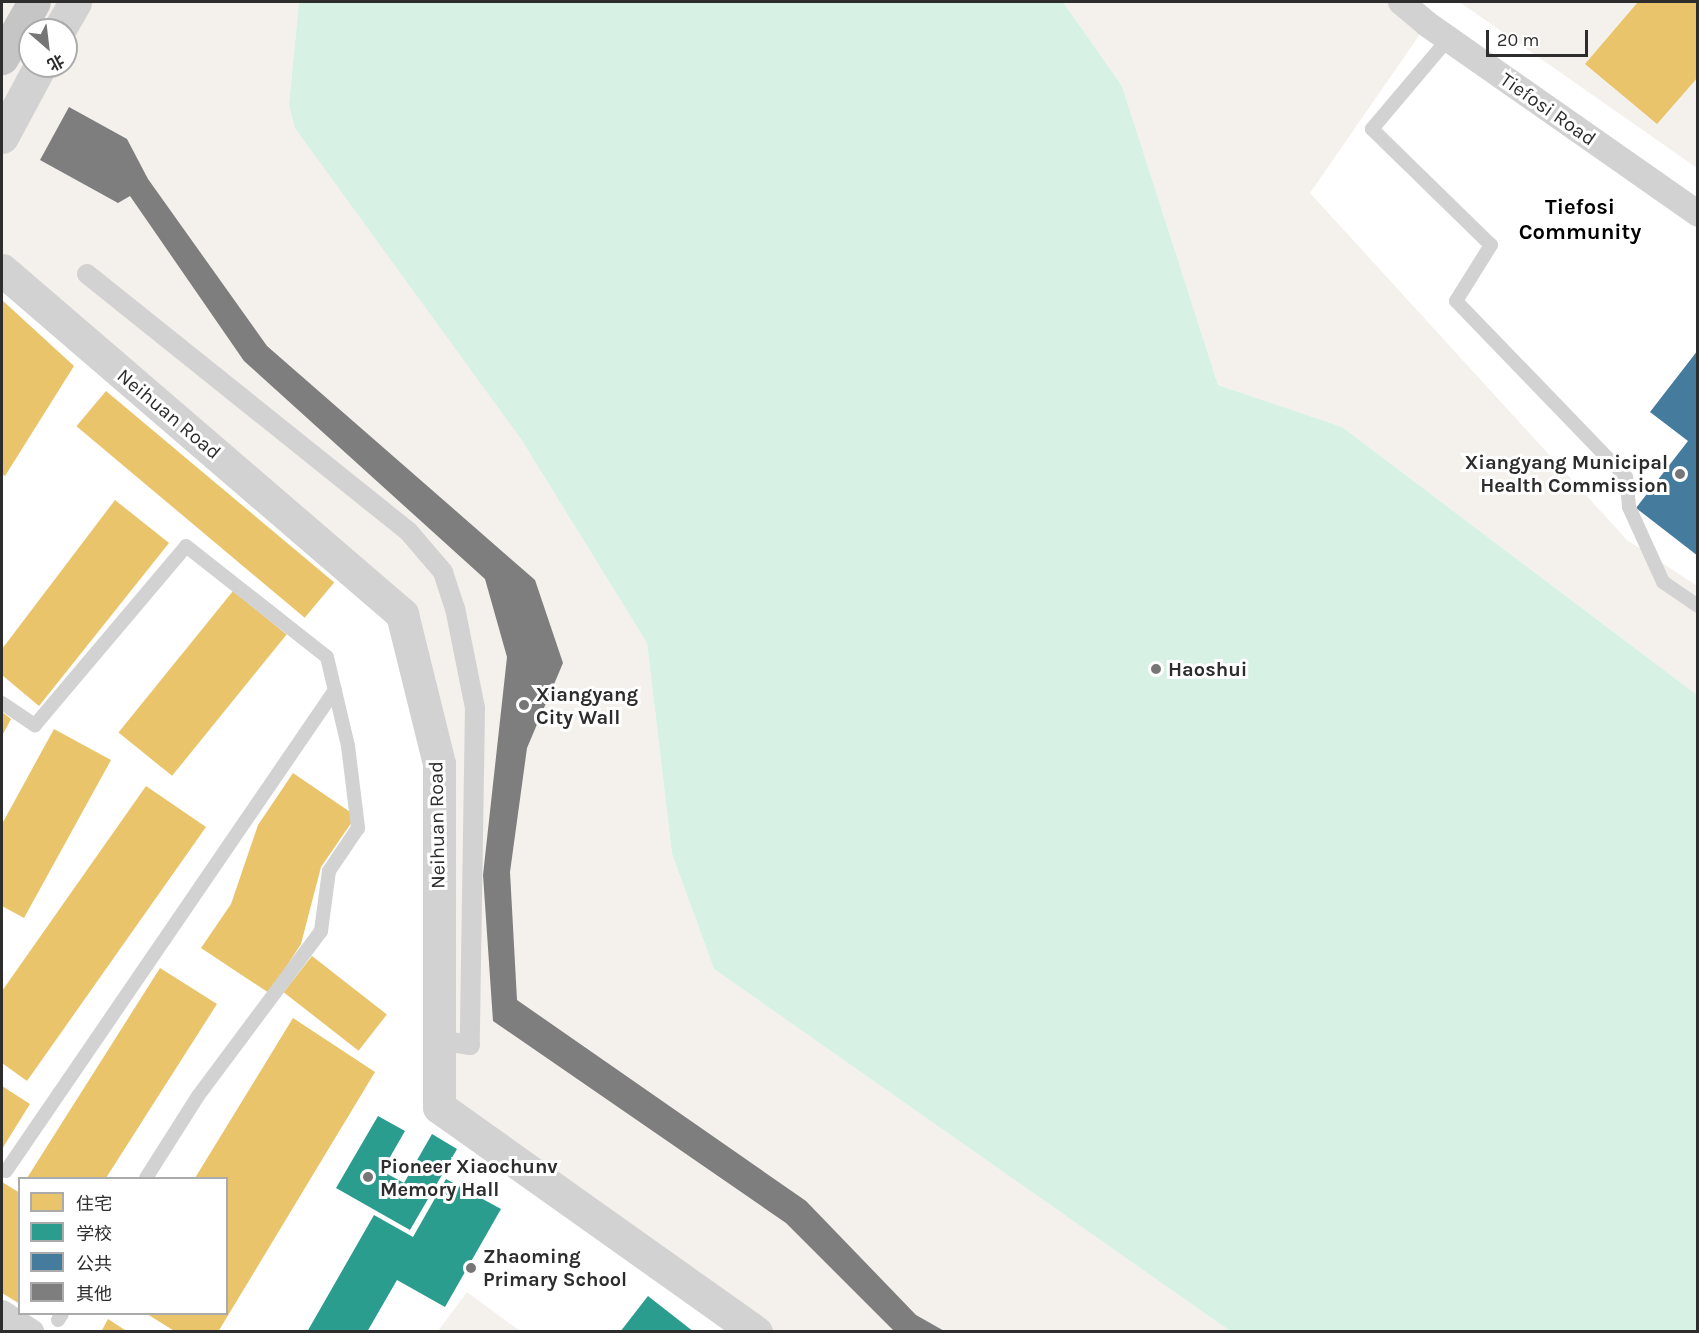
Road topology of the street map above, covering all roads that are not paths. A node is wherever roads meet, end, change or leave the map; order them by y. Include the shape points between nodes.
1 (34, 2) edge
2 (75, 2) edge
3 (1401, 2) edge
4 (66, 18) edge
5 (1448, 39) junction
6 (2, 58) edge
7 (34, 78) edge
8 (2, 137) edge
9 (1698, 214) edge
10 (2, 270) edge
11 (87, 274) dead end
12 (1698, 606) edge
13 (335, 690) junction
14 (2, 703) edge
15 (439, 1040) junction
16 (6, 1172) dead end
17 (147, 1177) edge
18 (2, 1313) edge
19 (31, 1332) edge
20 (756, 1332) edge

1 - 6 main road
2 - 4 street
3 - 5 street, Tiefosi Road
5 - 9 street, Tiefosi Road
5 - 12 lane via 1372,129 1491,245 1456,301 1626,477 1629,507 1663,582
7 - 8 street
10 - 15 street, Neihuan Road via 402,614 439,764
11 - 15 street via 408,531 443,572 455,608 475,708 470,1045
13 - 14 lane via 327,657 186,546 35,725
13 - 16 lane
13 - 17 lane via 348,746 358,828 329,871 321,931 198,1096
15 - 20 street, Neihuan Road via 439,1107
18 - 19 street

